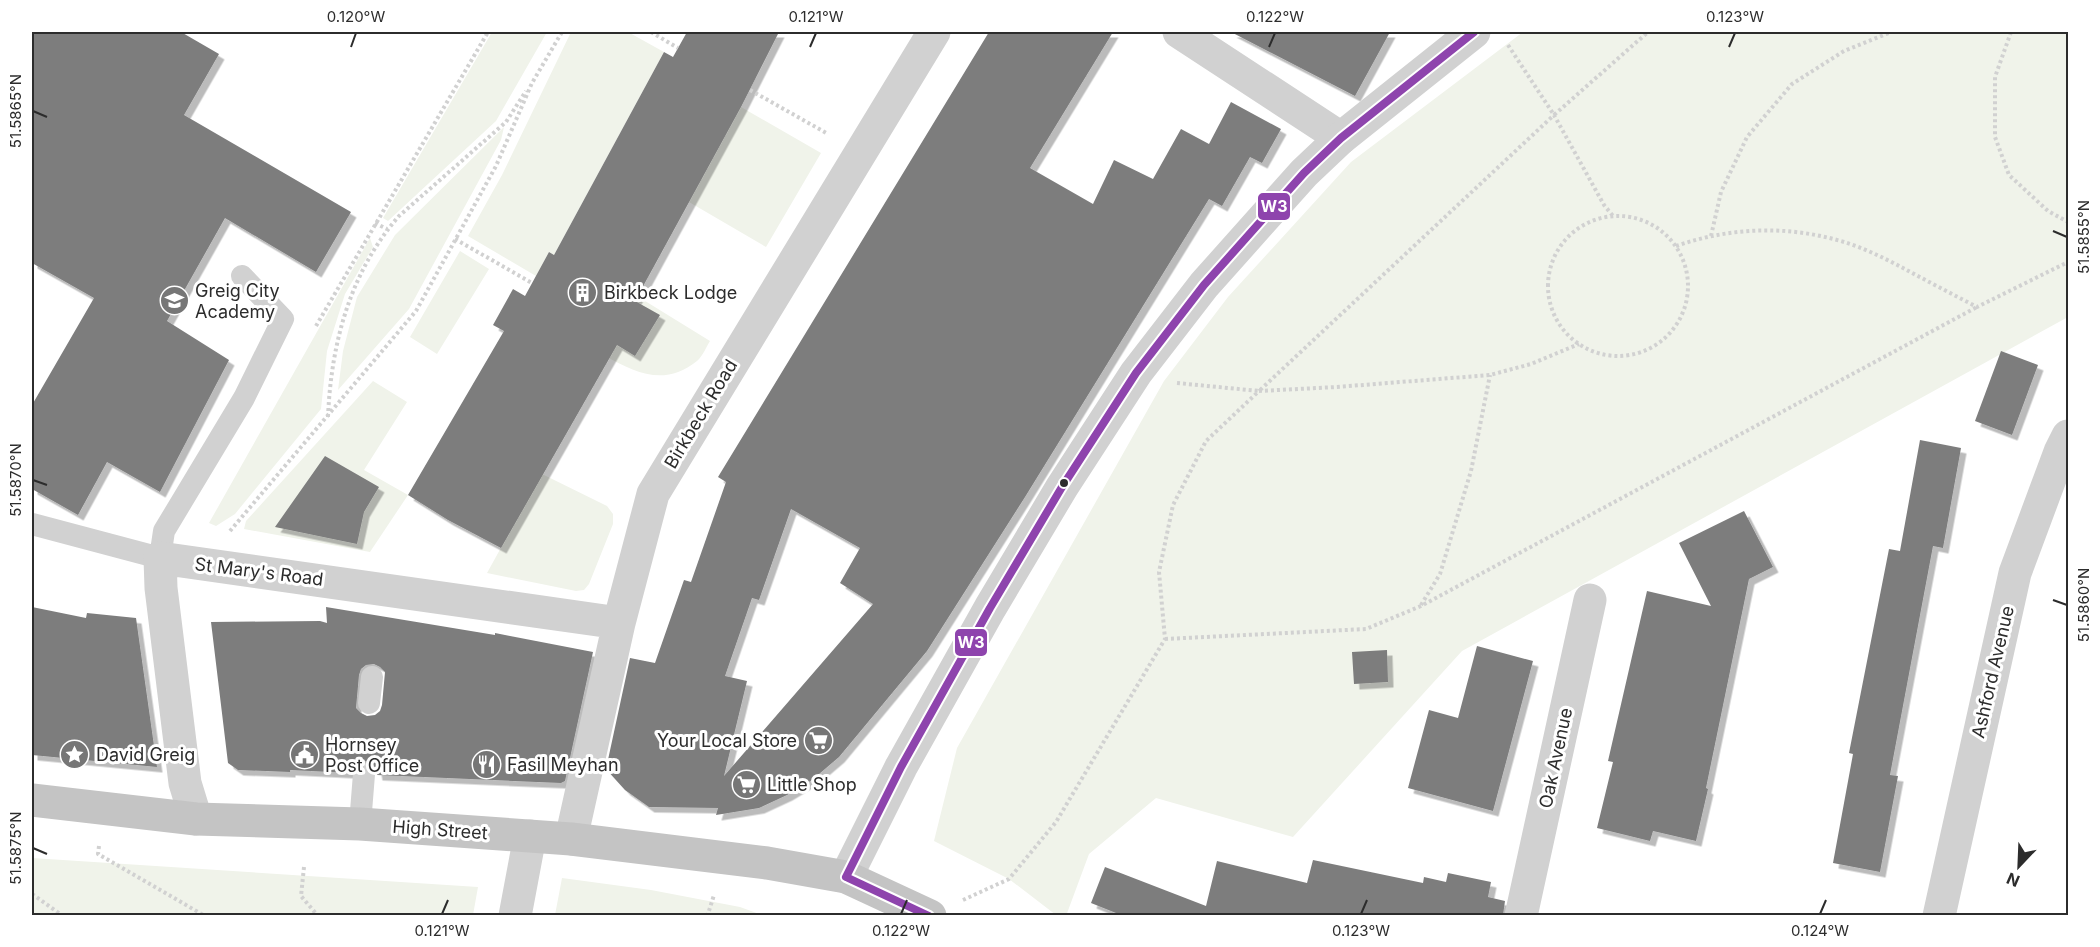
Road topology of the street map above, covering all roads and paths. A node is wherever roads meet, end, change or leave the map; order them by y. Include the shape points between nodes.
1 (488, 32) edge
2 (562, 32) edge
3 (651, 32) edge
4 (934, 32) edge
5 (1179, 32) edge
6 (1473, 32) edge
7 (1648, 32) edge
8 (1891, 32) edge
9 (2011, 32) edge
10 (1508, 44) dead end
11 (678, 48) dead end
12 (532, 83) junction
13 (750, 90) dead end
14 (1554, 115) junction
15 (800, 118) dead end
16 (1341, 138) junction
17 (1613, 216) junction
18 (2068, 222) edge
19 (375, 223) junction
20 (387, 229) junction
21 (1711, 236) junction
22 (455, 239) junction
23 (1676, 246) junction
24 (2068, 262) edge
25 (242, 276) dead end
26 (532, 283) dead end
27 (1977, 307) junction
28 (310, 336) dead end
29 (1579, 344) junction
30 (1136, 373) junction
31 (1491, 375) junction
32 (1259, 391) junction
33 (327, 417) junction
34 (2068, 436) edge
35 (32, 524) edge
36 (228, 533) dead end
37 (160, 558) junction
38 (1590, 600) dead end
39 (1421, 606) junction
40 (619, 623) junction
41 (1165, 639) junction
42 (372, 677) dead end
43 (369, 703) dead end
44 (364, 774) dead end
45 (32, 800) edge
46 (103, 808) junction
47 (196, 819) junction
48 (360, 824) junction
49 (530, 836) junction
50 (571, 839) junction
51 (304, 867) dead end
52 (846, 877) junction
53 (716, 891) dead end
54 (32, 894) edge
55 (63, 915) edge
56 (205, 915) edge
57 (318, 915) edge
58 (515, 915) edge
59 (708, 915) edge
60 (929, 915) edge
61 (1521, 915) edge
62 (1939, 915) edge

1 - 19 path
2 - 12 path
3 - 11 path
4 - 40 street, Birkbeck Road via 653,494
5 - 16 street
6 - 16 street
7 - 14 path
8 - 21 path via 1844,51 1792,84 1747,137 1721,192
9 - 18 path via 1995,77 1995,137 2009,175 2048,211
10 - 14 path
12 - 20 path via 506,122
12 - 22 path via 496,166
13 - 15 path
14 - 17 path
14 - 32 path
16 - 30 street via 1304,173 1204,285
17 - 23 path via 1641,220 1660,230
17 - 29 path via 1592,221 1573,232 1559,248 1550,268 1552,310 1563,329
19 - 20 path
19 - 28 path
20 - 33 path via 351,293 334,349
21 - 23 path
21 - 27 path via 1766,229 1803,232 1845,242
22 - 26 path
22 - 33 path via 416,311
23 - 29 path via 1686,267 1688,292 1682,315 1668,335 1648,349 1625,356 1601,354
24 - 27 path
25 - 37 lane via 283,319 244,398 164,531
27 - 39 path
29 - 31 path
30 - 32 path via 1164,381
30 - 52 street via 990,608 901,767
31 - 32 path
31 - 39 path via 1472,471 1440,574
32 - 41 path via 1206,441 1173,505 1158,572
33 - 36 path
34 - 62 street, Ashford Avenue via 2015,573
35 - 37 lane
37 - 40 street, St Mary's Road
37 - 47 street via 186,783
38 - 61 street, Oak Avenue
39 - 41 path via 1366,628
40 - 50 street, Birkbeck Road
41 - 60 path via 1056,822 1009,879
42 - 43 lane
44 - 48 lane
45 - 46 main road, High Street
46 - 47 main road, High Street
46 - 56 path via 98,854
47 - 48 main road, High Street
48 - 49 main road, High Street
49 - 50 main road, High Street
49 - 58 street
50 - 52 main road, High Street via 767,863
51 - 57 path via 301,896
52 - 60 main road, High Street
53 - 59 path
54 - 55 path

